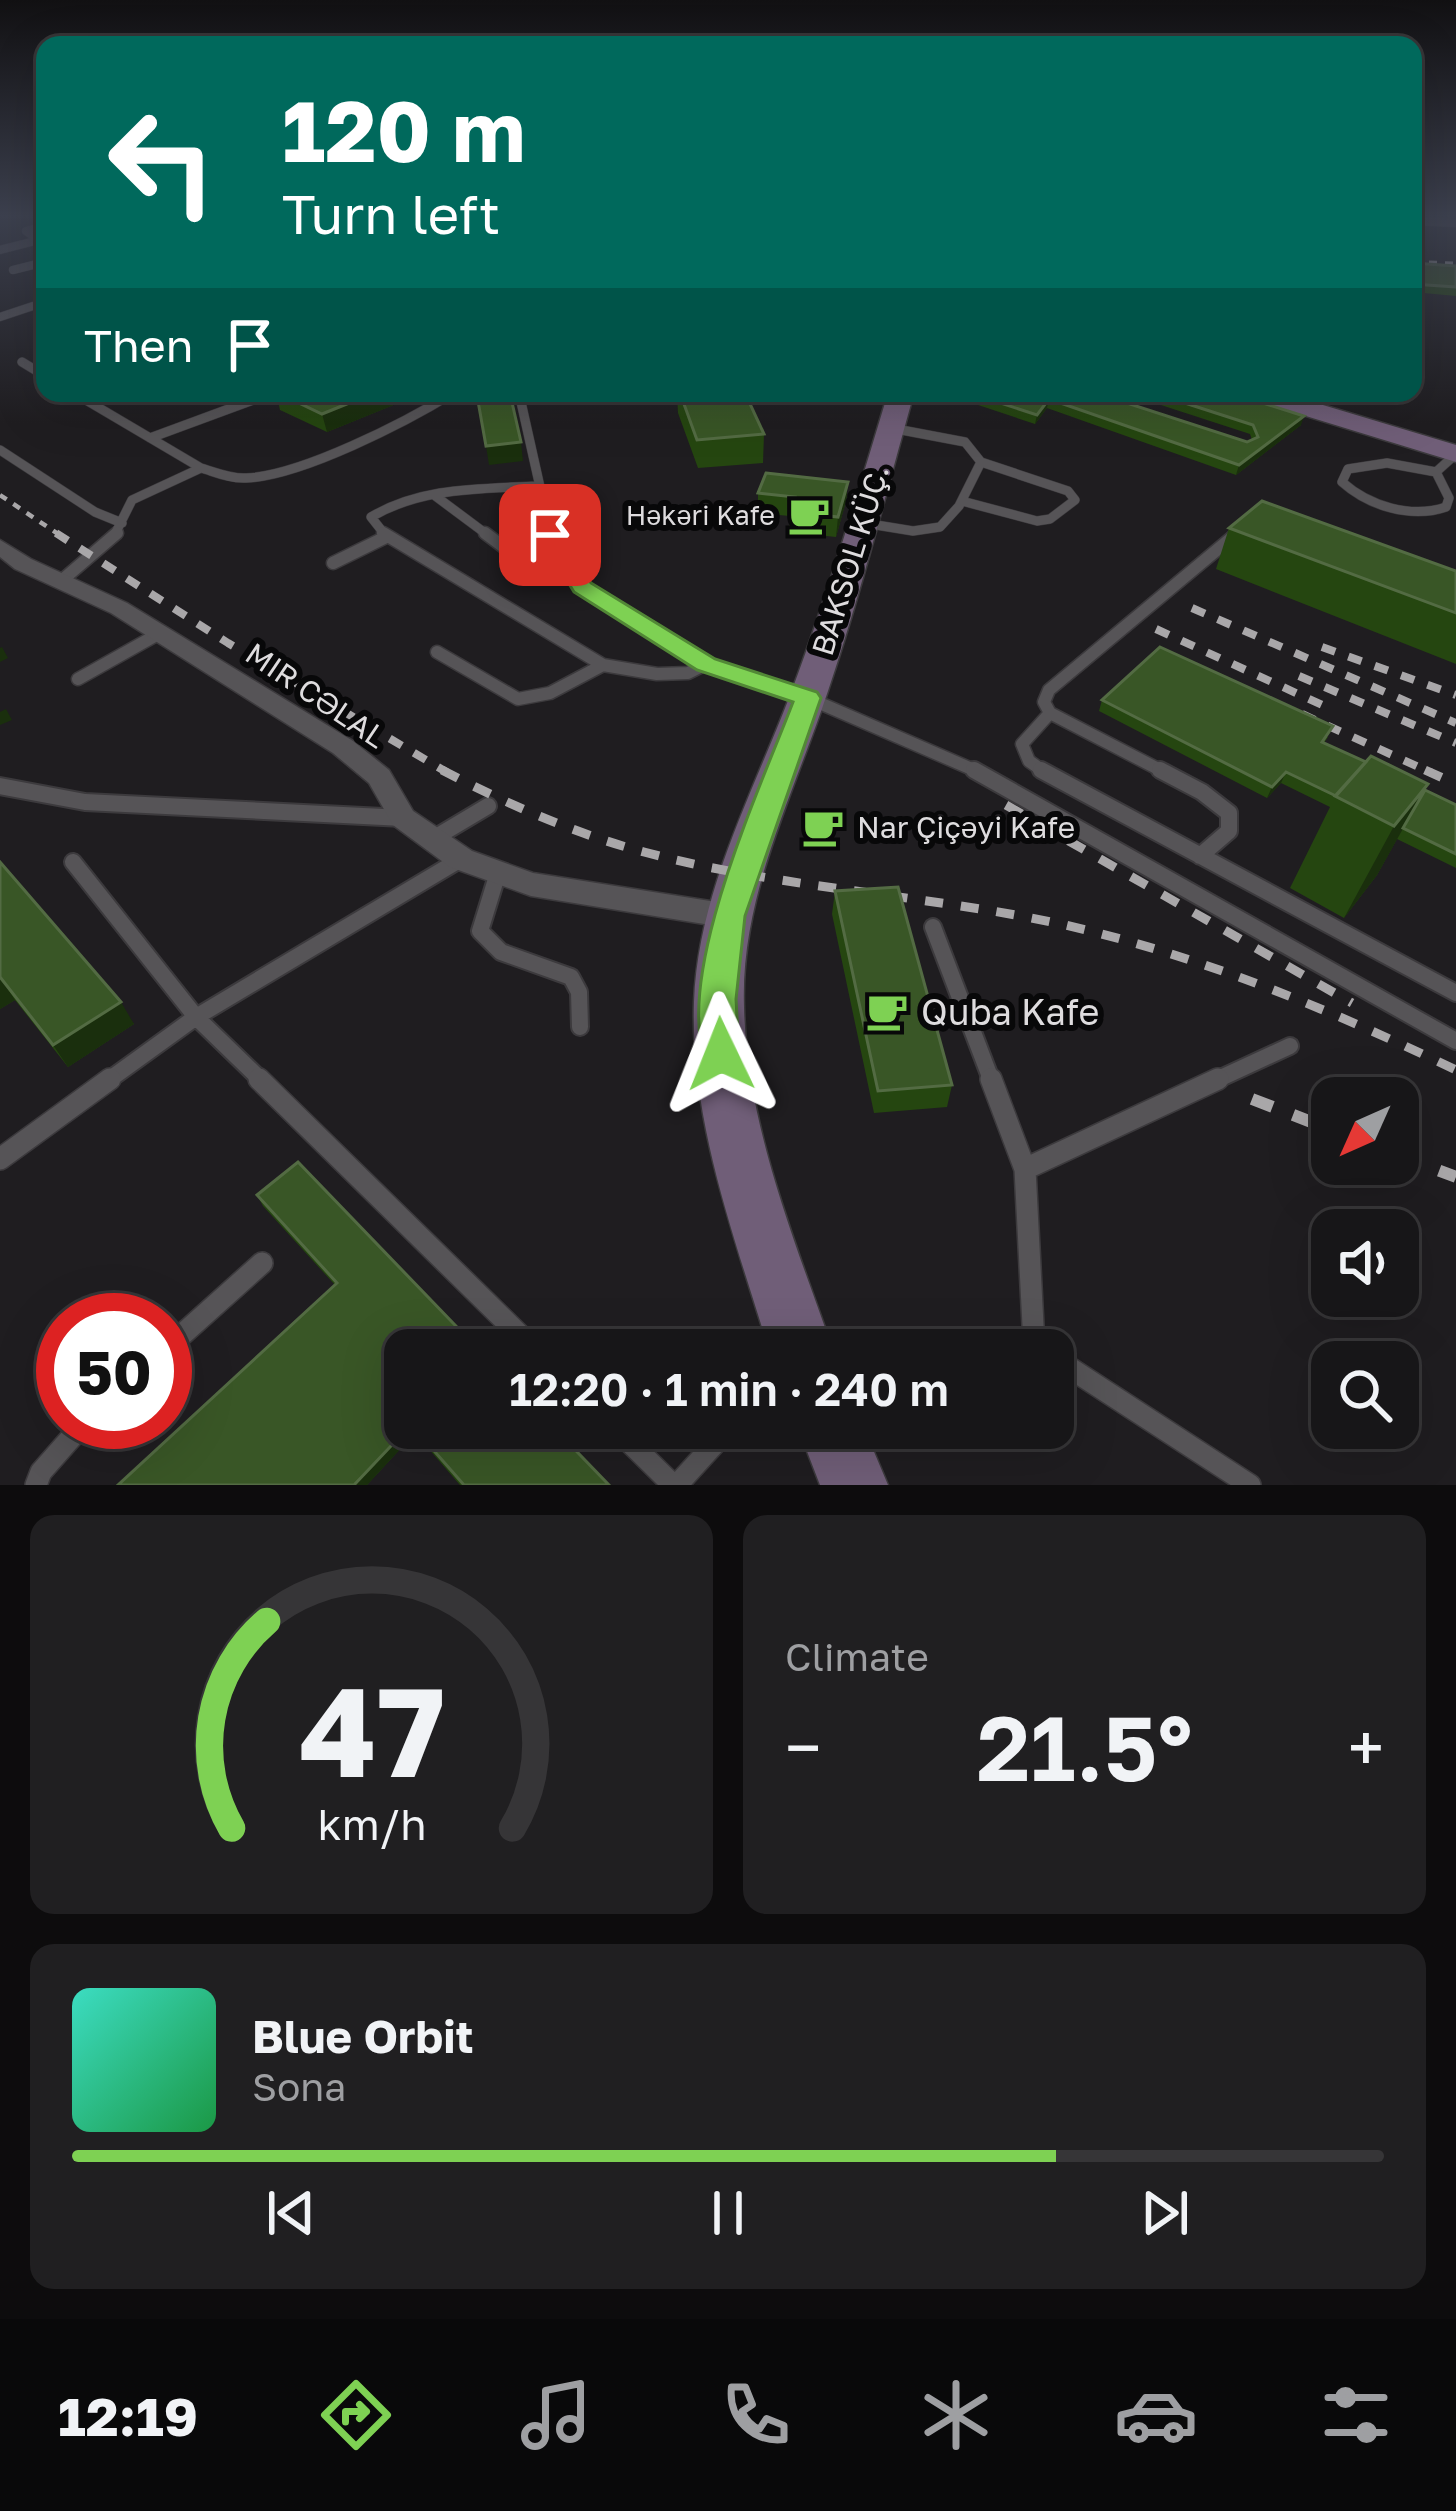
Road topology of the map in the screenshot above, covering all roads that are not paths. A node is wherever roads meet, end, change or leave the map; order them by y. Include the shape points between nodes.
1 (33, 306) dead end
2 (0, 317) edge
3 (22, 362) dead end
4 (36, 371) edge
5 (89, 402) edge
6 (248, 402) edge
7 (437, 402) edge
8 (521, 402) edge
9 (1282, 402) edge
10 (896, 410) edge
11 (150, 438) junction
12 (0, 451) edge
13 (1449, 460) edge
14 (981, 462) junction
15 (201, 468) junction
16 (536, 486) junction
17 (434, 495) junction
18 (962, 501) junction
19 (122, 523) junction
20 (864, 524) junction
21 (1248, 529) edge
22 (386, 536) junction
23 (0, 547) edge
24 (559, 556) junction
25 (333, 563) dead end
26 (60, 582) junction
27 (160, 633) junction
28 (437, 652) dead end
29 (706, 664) junction
30 (603, 665) junction
31 (78, 680) dead end
32 (808, 698) junction
33 (1049, 713) junction
34 (0, 786) edge
35 (488, 806) dead end
36 (403, 818) junction
37 (431, 840) junction
38 (1200, 856) junction
39 (461, 859) junction
40 (74, 862) dead end
41 (497, 876) junction
42 (729, 916) junction
43 (933, 927) dead end
44 (1456, 993) edge
45 (196, 1017) junction
46 (580, 1028) dead end
47 (1456, 1041) edge
48 (1290, 1046) dead end
49 (0, 1159) edge
50 (1024, 1168) junction
51 (262, 1263) dead end
52 (192, 1326) edge
53 (514, 1329) edge
54 (794, 1329) edge
55 (1041, 1329) edge
56 (1074, 1371) edge
57 (61, 1449) edge
58 (637, 1449) edge
59 (708, 1449) edge
60 (839, 1449) edge
61 (35, 1485) edge
62 (675, 1485) edge
63 (854, 1485) edge
64 (1250, 1485) edge

1 - 2 lane
3 - 4 lane
5 - 11 lane
6 - 11 lane
7 - 15 lane via 279,470 244,478
8 - 16 lane
9 - 13 main road
10 - 14 lane via 965,442
10 - 20 main road, BAKSOL KÜÇ.
11 - 15 lane
12 - 19 lane
13 - 13 lane via 1449,498 1435,512 1394,506 1342,482 1348,469 1372,463
14 - 18 lane
14 - 18 lane via 1068,490 1075,500 1037,521
15 - 19 lane via 131,500
16 - 17 lane
16 - 24 lane
17 - 22 lane via 371,517
17 - 24 lane via 517,557
18 - 20 lane via 940,530
19 - 26 lane via 106,548
20 - 32 main road, BAKSOL KÜÇ.
21 - 33 lane via 1049,690
22 - 25 lane
22 - 30 lane
23 - 26 street, MIR CƏLAL
24 - 29 lane via 582,587
26 - 27 street, MIR CƏLAL
27 - 31 lane
27 - 36 street, MIR CƏLAL via 365,763
28 - 30 lane via 525,703
29 - 30 lane via 657,674
29 - 32 lane
32 - 42 main road, BAKSOL KÜÇ.
32 - 47 lane via 983,774
33 - 38 lane via 1024,737 1029,761
33 - 38 lane via 1229,813 1229,831
34 - 36 lane via 85,802
35 - 37 lane
36 - 37 street, MIR CƏLAL
37 - 39 street, MIR CƏLAL
38 - 44 lane
39 - 41 street, MIR CƏLAL
39 - 45 lane
40 - 45 lane
41 - 42 street, MIR CƏLAL
41 - 46 lane via 479,931 486,944 571,977
42 - 54 main road, BAKSOL KÜÇ. via 718,999 730,1106
43 - 50 lane
45 - 49 lane
45 - 53 lane
48 - 50 lane
50 - 55 lane
51 - 52 lane
56 - 64 lane
57 - 61 lane
58 - 62 lane
59 - 62 lane
60 - 63 main road

